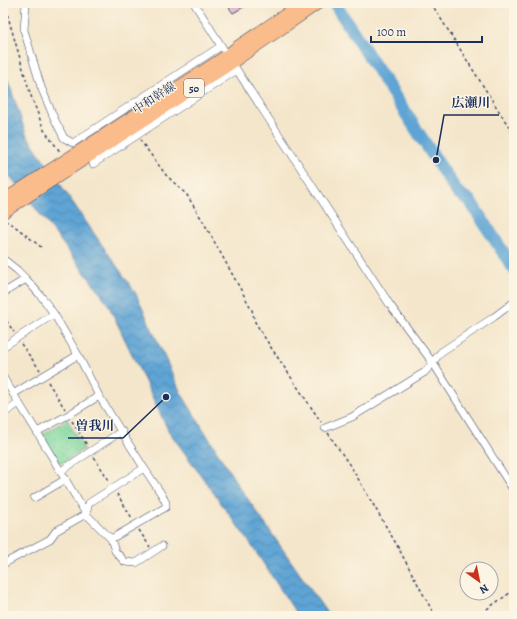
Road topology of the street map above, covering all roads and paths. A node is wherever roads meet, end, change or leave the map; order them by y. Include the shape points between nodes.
1 (4, 3) edge
2 (26, 3) edge
3 (194, 3) edge
4 (302, 3) edge
5 (319, 3) edge
6 (431, 3) edge
7 (229, 58) junction
8 (514, 135) edge
9 (139, 139) dead end
10 (65, 164) junction
11 (93, 164) dead end
12 (3, 200) edge
13 (5, 217) edge
14 (3, 220) edge
15 (3, 225) edge
16 (41, 247) dead end
17 (3, 259) edge
18 (26, 279) junction
19 (3, 293) edge
20 (514, 302) edge
21 (54, 314) junction
22 (3, 316) edge
23 (17, 338) junction
24 (3, 347) edge
25 (78, 354) junction
26 (433, 363) junction
27 (44, 376) junction
28 (3, 377) edge
29 (13, 394) junction
30 (99, 396) junction
31 (18, 403) junction
32 (3, 414) edge
33 (68, 415) junction
34 (325, 428) junction
35 (122, 431) junction
36 (37, 432) junction
37 (90, 451) junction
38 (144, 468) junction
39 (61, 471) junction
40 (66, 479) junction
41 (113, 488) junction
42 (514, 490) edge
43 (34, 498) dead end
44 (86, 514) junction
45 (136, 525) junction
46 (111, 539) junction
47 (162, 546) dead end
48 (153, 552) junction
49 (3, 564) edge
50 (514, 590) edge
51 (435, 616) edge
52 (477, 616) edge

1 - 10 path via 30,93 44,130
2 - 7 street via 24,30 41,86 64,138 73,142
3 - 7 street
4 - 7 main road, 中和幹線 / 50 via 238,46
5 - 7 main road, 中和幹線 / 50
6 - 8 path
7 - 10 main road, 中和幹線 / 50
7 - 11 street
7 - 26 street via 390,305
9 - 34 path via 166,175 187,195 252,310 255,322
10 - 12 main road, 中和幹線 / 50
10 - 13 main road, 中和幹線 / 50
13 - 14 path
13 - 15 path
13 - 16 path
17 - 18 street
18 - 19 street
18 - 21 street
20 - 26 street via 441,352
21 - 23 street
21 - 25 street
22 - 23 path
23 - 24 street
23 - 27 path
25 - 27 street
25 - 30 street
26 - 34 street via 425,372 352,418
26 - 42 street
27 - 29 street
27 - 33 path
28 - 29 street
29 - 31 street
30 - 33 street
30 - 35 street
31 - 32 street
31 - 36 street
33 - 36 street
33 - 37 path
34 - 51 path via 391,533
35 - 37 street
35 - 38 street
36 - 39 street
37 - 39 street
37 - 41 path
38 - 41 street
38 - 45 street via 162,495 166,507
39 - 40 street
40 - 43 street
40 - 44 street
41 - 44 street via 89,503
41 - 45 path
44 - 46 street
44 - 49 street via 56,530 50,539
45 - 46 street
45 - 48 path
46 - 48 street via 115,551 125,562 136,563
47 - 48 street
50 - 52 path

